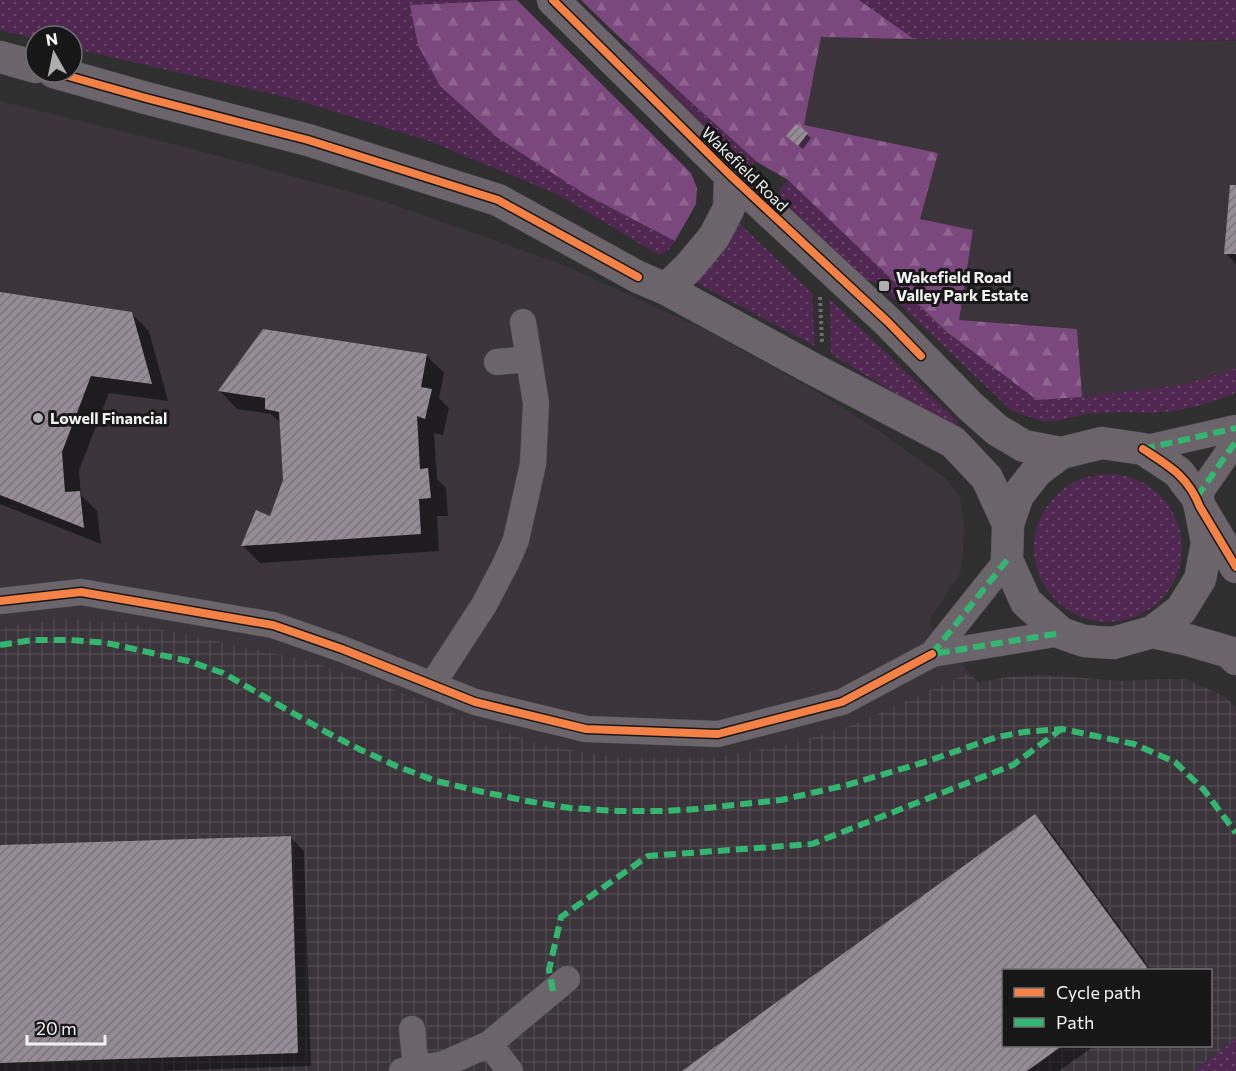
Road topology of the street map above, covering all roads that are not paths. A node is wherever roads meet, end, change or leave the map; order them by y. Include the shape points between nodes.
1 (553, 0) edge
2 (84, 80) edge
3 (730, 175) junction
4 (666, 289) junction
5 (523, 322) dead end
6 (529, 359) junction
7 (498, 362) dead end
8 (1236, 428) edge
9 (1236, 441) edge
10 (1143, 449) junction
11 (1061, 453) junction
12 (1198, 502) junction
13 (1008, 524) junction
14 (1007, 560) junction
15 (1236, 567) edge
16 (0, 601) edge
17 (1152, 632) junction
18 (1061, 633) junction
19 (932, 654) junction
20 (1236, 658) edge
21 (432, 685) junction
22 (567, 979) dead end
23 (412, 1029) dead end
24 (489, 1044) junction
25 (409, 1070) edge
26 (510, 1071) edge

1 - 3 main road, Wakefield Road
2 - 4 main road via 308,140 498,200
3 - 4 main road via 729,208 714,237
3 - 11 main road, Wakefield Road via 997,430 1024,446
4 - 13 main road via 952,442 987,478
5 - 6 street
6 - 7 street
6 - 21 street via 536,402 533,464 516,540 484,605
8 - 10 street
9 - 12 street
10 - 11 main road, Wakefield Road via 1102,443
10 - 12 main road, Wakefield Road via 1178,472
11 - 13 main road, Wakefield Road via 1036,471 1018,495
12 - 15 main road, Wakefield Road
12 - 17 main road, Wakefield Road via 1207,543 1200,579 1181,610
13 - 14 main road, Wakefield Road
14 - 18 main road, Wakefield Road via 1026,602
14 - 19 street
16 - 21 street via 81,592 273,625
17 - 18 main road, Wakefield Road via 1113,643 1084,641
17 - 20 main road, Wakefield Road via 1229,652
18 - 19 street
19 - 21 street via 842,702 718,734 586,729 475,702
22 - 24 street
23 - 25 street
24 - 25 street via 444,1064
24 - 26 street

